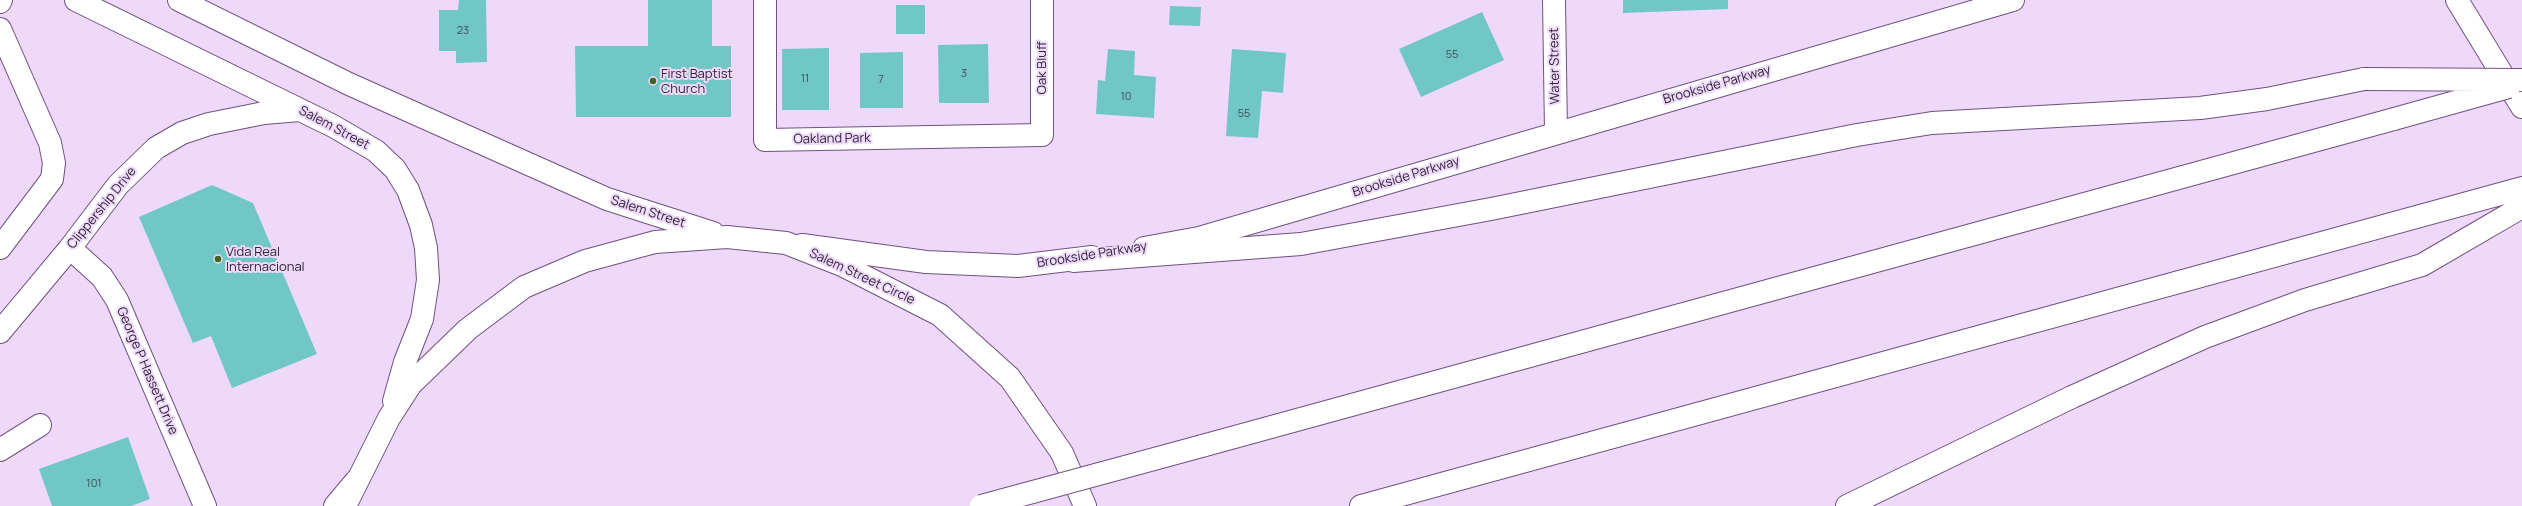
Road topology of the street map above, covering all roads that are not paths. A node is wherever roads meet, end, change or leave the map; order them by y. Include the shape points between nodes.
1 (76, 0) edge
2 (179, 0) edge
3 (765, 0) edge
4 (1042, 0) edge
5 (1554, 0) edge
6 (2014, 0) edge
7 (2457, 0) edge
8 (0, 28) edge
9 (2522, 80) edge
10 (2522, 84) edge
11 (2522, 107) edge
12 (300, 110) junction
13 (1556, 132) junction
14 (1040, 135) joint
15 (2522, 188) edge
16 (2522, 208) edge
17 (727, 237) junction
18 (786, 243) junction
19 (0, 248) edge
20 (70, 248) junction
21 (1073, 261) junction
22 (0, 332) edge
23 (389, 418) junction
24 (40, 425) dead end
25 (0, 450) edge
26 (356, 481) junction
27 (205, 506) edge
28 (335, 506) edge
29 (345, 506) edge
30 (981, 506) edge
31 (1085, 506) edge
32 (1361, 506) edge
33 (1847, 506) edge

1 - 12 main road, Salem Street
2 - 17 main road, Salem Street via 349,84 607,199
3 - 14 main road, Oakland Park via 765,140
4 - 14 main road, Oak Bluff
5 - 13 main road, Water Street
6 - 13 main road, Brookside Parkway
7 - 11 main road
8 - 19 main road via 50,143 54,163 52,179
9 - 21 main road, bridge via 2364,79 2267,100 2200,108 1932,123 1857,135 1491,209 1301,244
10 - 30 main road, bridge
12 - 20 main road, Clippership Drive via 228,119 190,130 164,142 130,171
12 - 23 main road, Salem Street via 376,151 400,177 421,225 428,264 422,319 404,362
13 - 21 main road, Brookside Parkway via 1199,238
15 - 32 main road
16 - 33 main road via 2422,265 2305,300 2191,343 2072,397
17 - 18 main road, Salem Street Circle
17 - 23 main road, Salem Street Circle via 655,242 585,261 524,287 468,329 411,384
18 - 21 main road, Brookside Parkway via 926,262 1018,266
18 - 31 main road, Salem Street Circle via 842,265 940,315 1010,378 1062,452
20 - 22 main road, Clippership Drive
20 - 27 main road, George P Hassett Drive via 102,277 117,300
23 - 26 main road, Salem Street Circle
24 - 25 main road
26 - 28 main road
26 - 29 main road, Salem Street Circle

